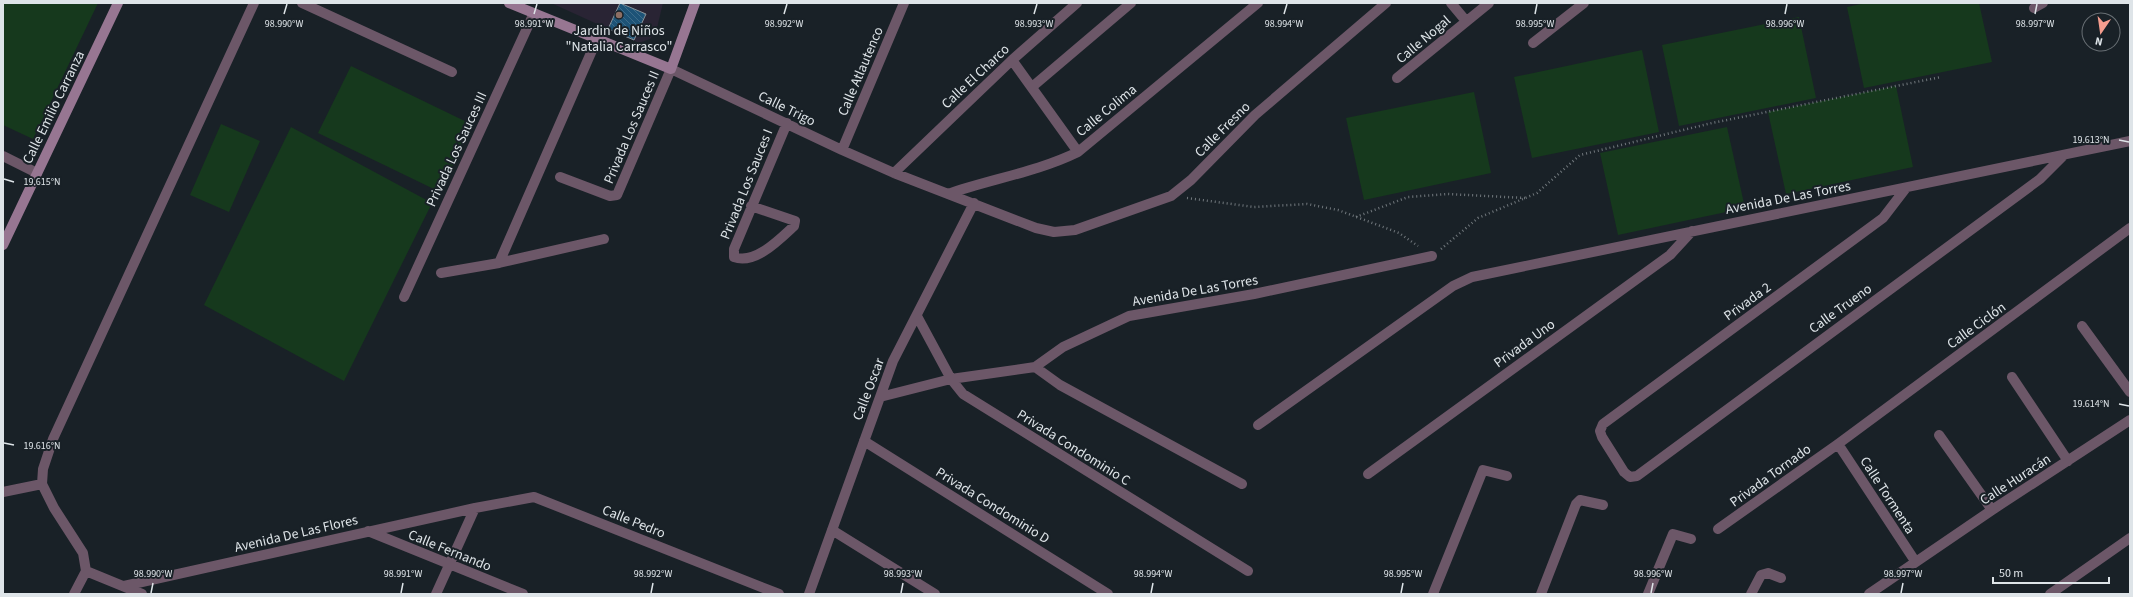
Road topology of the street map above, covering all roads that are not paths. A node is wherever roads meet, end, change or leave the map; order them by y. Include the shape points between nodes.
1 (118, 3) edge
2 (254, 3) edge
3 (302, 3) edge
4 (509, 3) edge
5 (695, 3) edge
6 (904, 3) edge
7 (1077, 3) edge
8 (1131, 3) edge
9 (1258, 3) edge
10 (1386, 3) edge
11 (1451, 3) edge
12 (1489, 3) edge
13 (1584, 3) edge
14 (2043, 3) edge
15 (2034, 8) dead end
16 (534, 13) junction
17 (1466, 21) junction
18 (596, 39) junction
19 (1533, 43) dead end
20 (1012, 60) junction
21 (671, 69) junction
22 (452, 72) dead end
23 (1397, 78) dead end
24 (1032, 87) junction
25 (787, 123) junction
26 (2130, 141) edge
27 (842, 150) junction
28 (1078, 152) junction
29 (3, 156) edge
30 (2063, 156) junction
31 (37, 173) junction
32 (894, 173) junction
33 (560, 177) dead end
34 (1906, 188) junction
35 (948, 194) junction
36 (974, 203) junction
37 (751, 206) junction
38 (2130, 228) edge
39 (1692, 231) junction
40 (1054, 232) joint
41 (604, 240) dead end
42 (3, 245) edge
43 (1432, 256) road end
44 (498, 263) junction
45 (441, 273) dead end
46 (404, 297) dead end
47 (917, 316) junction
48 (2082, 326) dead end
49 (1035, 367) junction
50 (2012, 376) dead end
51 (951, 379) junction
52 (2130, 392) edge
53 (880, 397) junction
54 (2130, 420) edge
55 (1258, 425) dead end
56 (1600, 431) joint
57 (1940, 435) dead end
58 (864, 441) junction
59 (1838, 444) junction
60 (2068, 461) junction
61 (1368, 474) dead end
62 (1507, 476) dead end
63 (42, 484) junction
64 (1242, 484) dead end
65 (3, 492) edge
66 (1603, 505) dead end
67 (475, 508) junction
68 (1992, 510) junction
69 (1718, 529) dead end
70 (832, 530) junction
71 (368, 531) junction
72 (2130, 538) edge
73 (1691, 539) dead end
74 (1915, 561) junction
75 (449, 564) junction
76 (86, 571) junction
77 (1248, 571) dead end
78 (1781, 578) dead end
79 (124, 586) junction
80 (773, 593) edge
81 (74, 594) edge
82 (142, 594) edge
83 (436, 594) edge
84 (523, 594) edge
85 (809, 594) edge
86 (935, 594) edge
87 (1108, 594) edge
88 (1433, 594) edge
89 (1541, 594) edge
90 (1648, 594) edge
91 (1751, 594) edge
92 (1869, 594) edge
93 (2050, 594) edge

1 - 31 street, Calle Emilio Carranza
2 - 63 street via 53,439 43,469
3 - 22 street
4 - 16 street, Calle Trigo
5 - 21 street
6 - 27 street, Calle Atlautenco
7 - 20 street, Calle El Charco
8 - 24 street
9 - 28 street, Calle Colima
10 - 40 street, Calle Fresno via 1255,115 1191,180 1171,196 1075,230
11 - 17 street, Calle Nogal
12 - 17 street, Calle Nogal
13 - 19 street
14 - 15 street
16 - 18 street, Calle Trigo
16 - 46 street, Privada Los Sauces III
17 - 23 street, Calle Nogal
18 - 21 street, Calle Trigo
18 - 44 street
20 - 24 street
20 - 32 street, Calle El Charco
21 - 25 street, Calle Trigo
21 - 33 street, Privada Los Sauces II via 617,195 610,196
24 - 28 street
25 - 27 street, Calle Trigo
25 - 37 street, Privada Los Sauces I
26 - 30 street, Avenida De Las Torres
27 - 32 street, Calle Trigo
28 - 35 street, Calle Colima via 1055,163 977,183
29 - 31 street
30 - 34 street, Avenida De Las Torres
30 - 56 street, Calle Trueno via 2040,179 1637,476 1630,477 1624,472
31 - 42 street, Calle Emilio Carranza
32 - 35 street, Calle Trigo
34 - 39 street, Avenida De Las Torres
34 - 56 street, Privada 2 via 1883,218 1603,424
35 - 36 street, Calle Trigo
36 - 40 street, Calle Trigo via 1036,228
36 - 47 street, Calle Oscar
37 - 37 street, Privada Los Sauces I via 734,249 734,257 740,259 769,250 794,226 795,221 791,219
38 - 59 street, Calle Ciclón
39 - 55 street, Avenida De Las Torres via 1472,277 1453,286
39 - 61 street, Privada Uno via 1670,255
41 - 44 street
43 - 49 street, Avenida De Las Torres via 1254,294 1129,316 1063,347
44 - 45 street
47 - 51 street, Privada Condominio C
47 - 53 street, Calle Oscar via 893,361
48 - 52 street
49 - 51 street, Avenida De Las Torres
49 - 64 street via 1060,385
50 - 60 street
51 - 53 street, Avenida De Las Torres
51 - 77 street, Privada Condominio C via 963,394
53 - 58 street, Calle Oscar
54 - 60 street, Calle Huracán
57 - 68 street
58 - 70 street, Calle Oscar
58 - 87 street, Privada Condominio D
59 - 69 street, Privada Tornado
59 - 74 street, Calle Tormenta
60 - 68 street, Calle Huracán
62 - 88 street via 1482,470
63 - 65 street
63 - 76 street via 83,553
66 - 89 street via 1585,500 1580,500 1576,504
67 - 71 street, Avenida De Las Flores
67 - 75 street
67 - 80 street, Calle Pedro via 534,497
68 - 74 street, Calle Huracán
70 - 85 street, Calle Oscar
70 - 86 street
71 - 75 street, Calle Fernando
71 - 79 street, Avenida De Las Flores
72 - 93 street
73 - 90 street via 1673,534
74 - 92 street, Calle Huracán
75 - 83 street
75 - 84 street, Calle Fernando
76 - 79 street
76 - 81 street
78 - 91 street via 1768,572 1761,575
79 - 82 street

